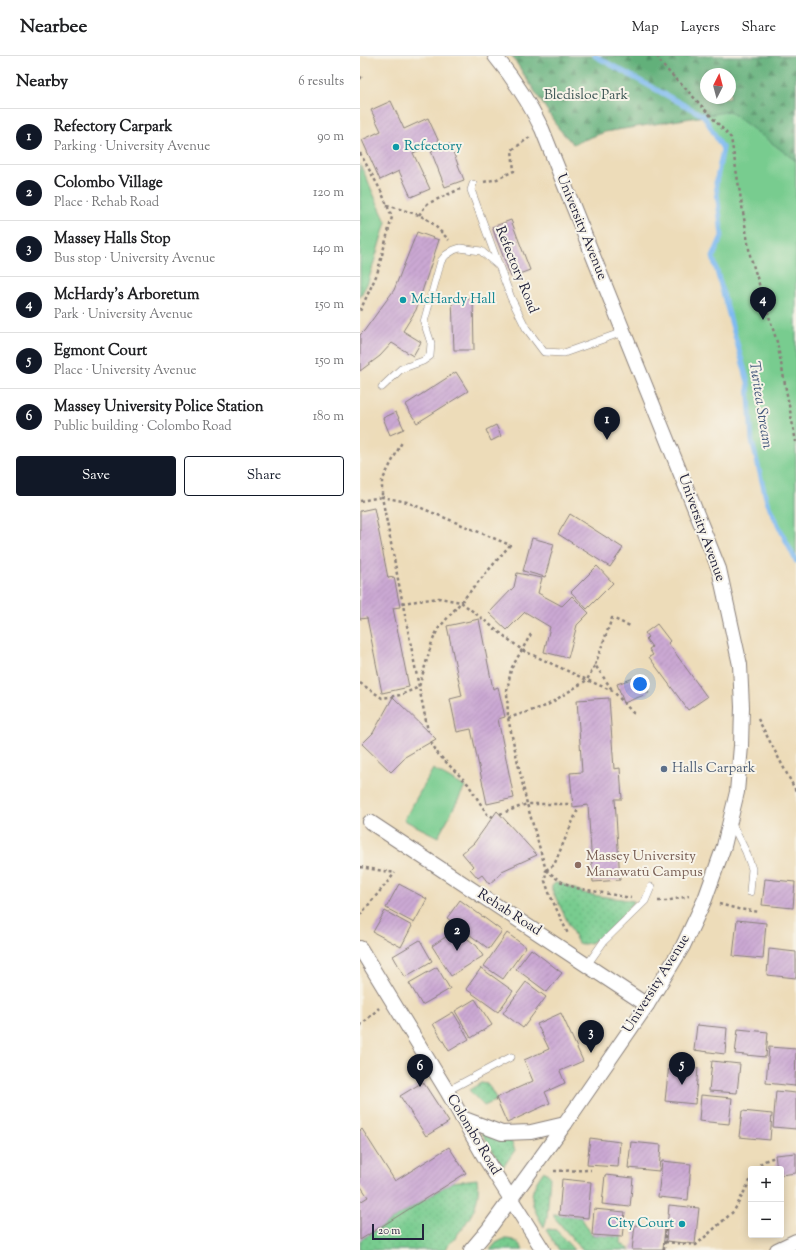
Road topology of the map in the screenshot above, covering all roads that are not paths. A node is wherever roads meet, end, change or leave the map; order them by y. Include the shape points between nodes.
1 (495, 56) edge
2 (473, 184) road end
3 (499, 266) junction
4 (624, 332) junction
5 (382, 387) dead end
6 (730, 820) junction
7 (370, 822) dead end
8 (651, 887) dead end
9 (750, 892) dead end
10 (360, 948) edge
11 (587, 965) junction
12 (647, 1005) junction
13 (511, 1057) dead end
14 (447, 1091) junction
15 (462, 1118) junction
16 (565, 1124) junction
17 (511, 1199) junction
18 (796, 1241) edge
19 (471, 1250) edge
20 (543, 1250) edge
21 (777, 1250) edge

1 - 4 street, University Avenue via 512,77 542,129
2 - 3 lane, Refectory Road via 470,190
3 - 4 lane, Refectory Road via 526,328 544,352 564,353
3 - 5 lane via 481,251 460,248 446,255 424,322 431,343 430,356 402,369
4 - 6 street, University Avenue via 719,569 736,642 742,706 741,746 737,792
6 - 9 lane via 752,869
6 - 12 street, University Avenue via 724,846 705,899 683,946
7 - 11 street, Rehab Road
8 - 11 lane via 645,901 604,941
10 - 14 street, Colombo Road
11 - 12 street, Rehab Road
12 - 16 street, University Avenue
13 - 14 lane
14 - 15 street, Colombo Road
15 - 16 street via 502,1133 531,1132
15 - 17 street, Colombo Road
16 - 17 street, University Avenue
17 - 19 street, University Avenue
17 - 20 street, Colombo Road
18 - 21 street

